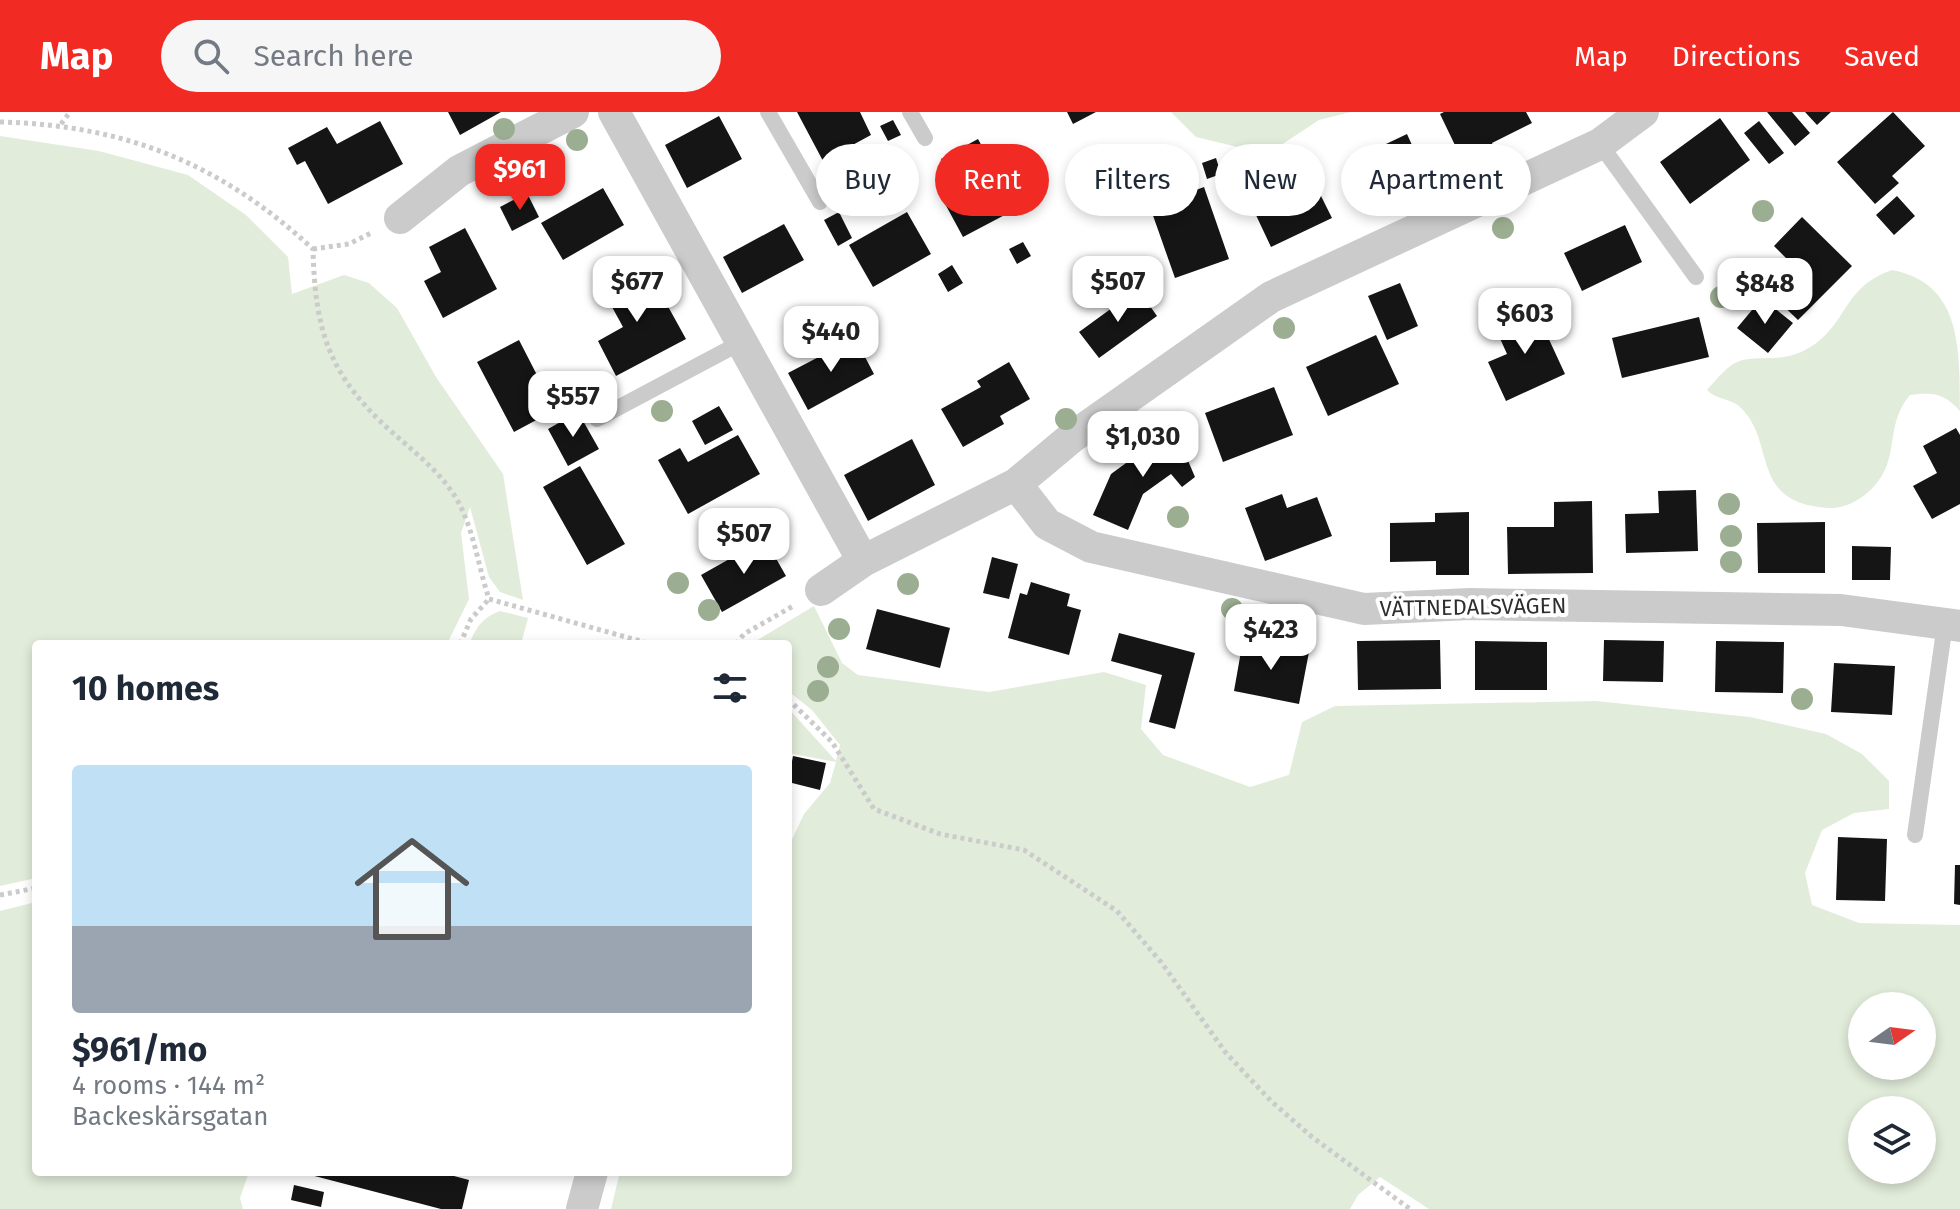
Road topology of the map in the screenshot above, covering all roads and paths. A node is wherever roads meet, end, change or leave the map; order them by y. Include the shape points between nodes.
1 (70, 112) edge
2 (573, 112) edge
3 (614, 112) edge
4 (768, 112) edge
5 (910, 112) edge
6 (1643, 112) edge
7 (0, 122) edge
8 (61, 125) junction
9 (925, 138) dead end
10 (1600, 144) junction
11 (816, 195) edge
12 (400, 218) joint
13 (313, 249) junction
14 (1696, 277) dead end
15 (740, 343) junction
16 (597, 419) dead end
17 (1016, 484) junction
18 (863, 561) junction
19 (821, 590) joint
20 (489, 599) junction
21 (1953, 625) edge
22 (462, 640) edge
23 (637, 640) edge
24 (739, 640) edge
25 (792, 703) edge
26 (1915, 835) dead end
27 (32, 889) edge
28 (0, 895) edge
29 (591, 1176) edge
30 (582, 1209) edge
31 (1410, 1209) edge

1 - 8 path
2 - 12 street via 459,171
3 - 15 street
4 - 11 lane
5 - 9 lane
6 - 10 street
7 - 8 path
8 - 13 path via 161,151 213,174 269,208
10 - 14 lane
10 - 17 street via 1271,297 1071,438
12 - 13 path via 349,244
13 - 20 path via 314,300 328,351 354,392 453,492 469,527
15 - 16 lane
15 - 18 street
17 - 18 street
17 - 21 street, VÄTTNEDALSVÄGEN via 1047,524 1091,547 1364,609 1470,604 1841,610
18 - 19 street
19 - 24 path
20 - 22 path
20 - 23 path
21 - 26 lane
25 - 31 path via 832,742 874,809 940,834 1024,850 1117,911 1226,1053 1271,1101
27 - 28 path
29 - 30 street

